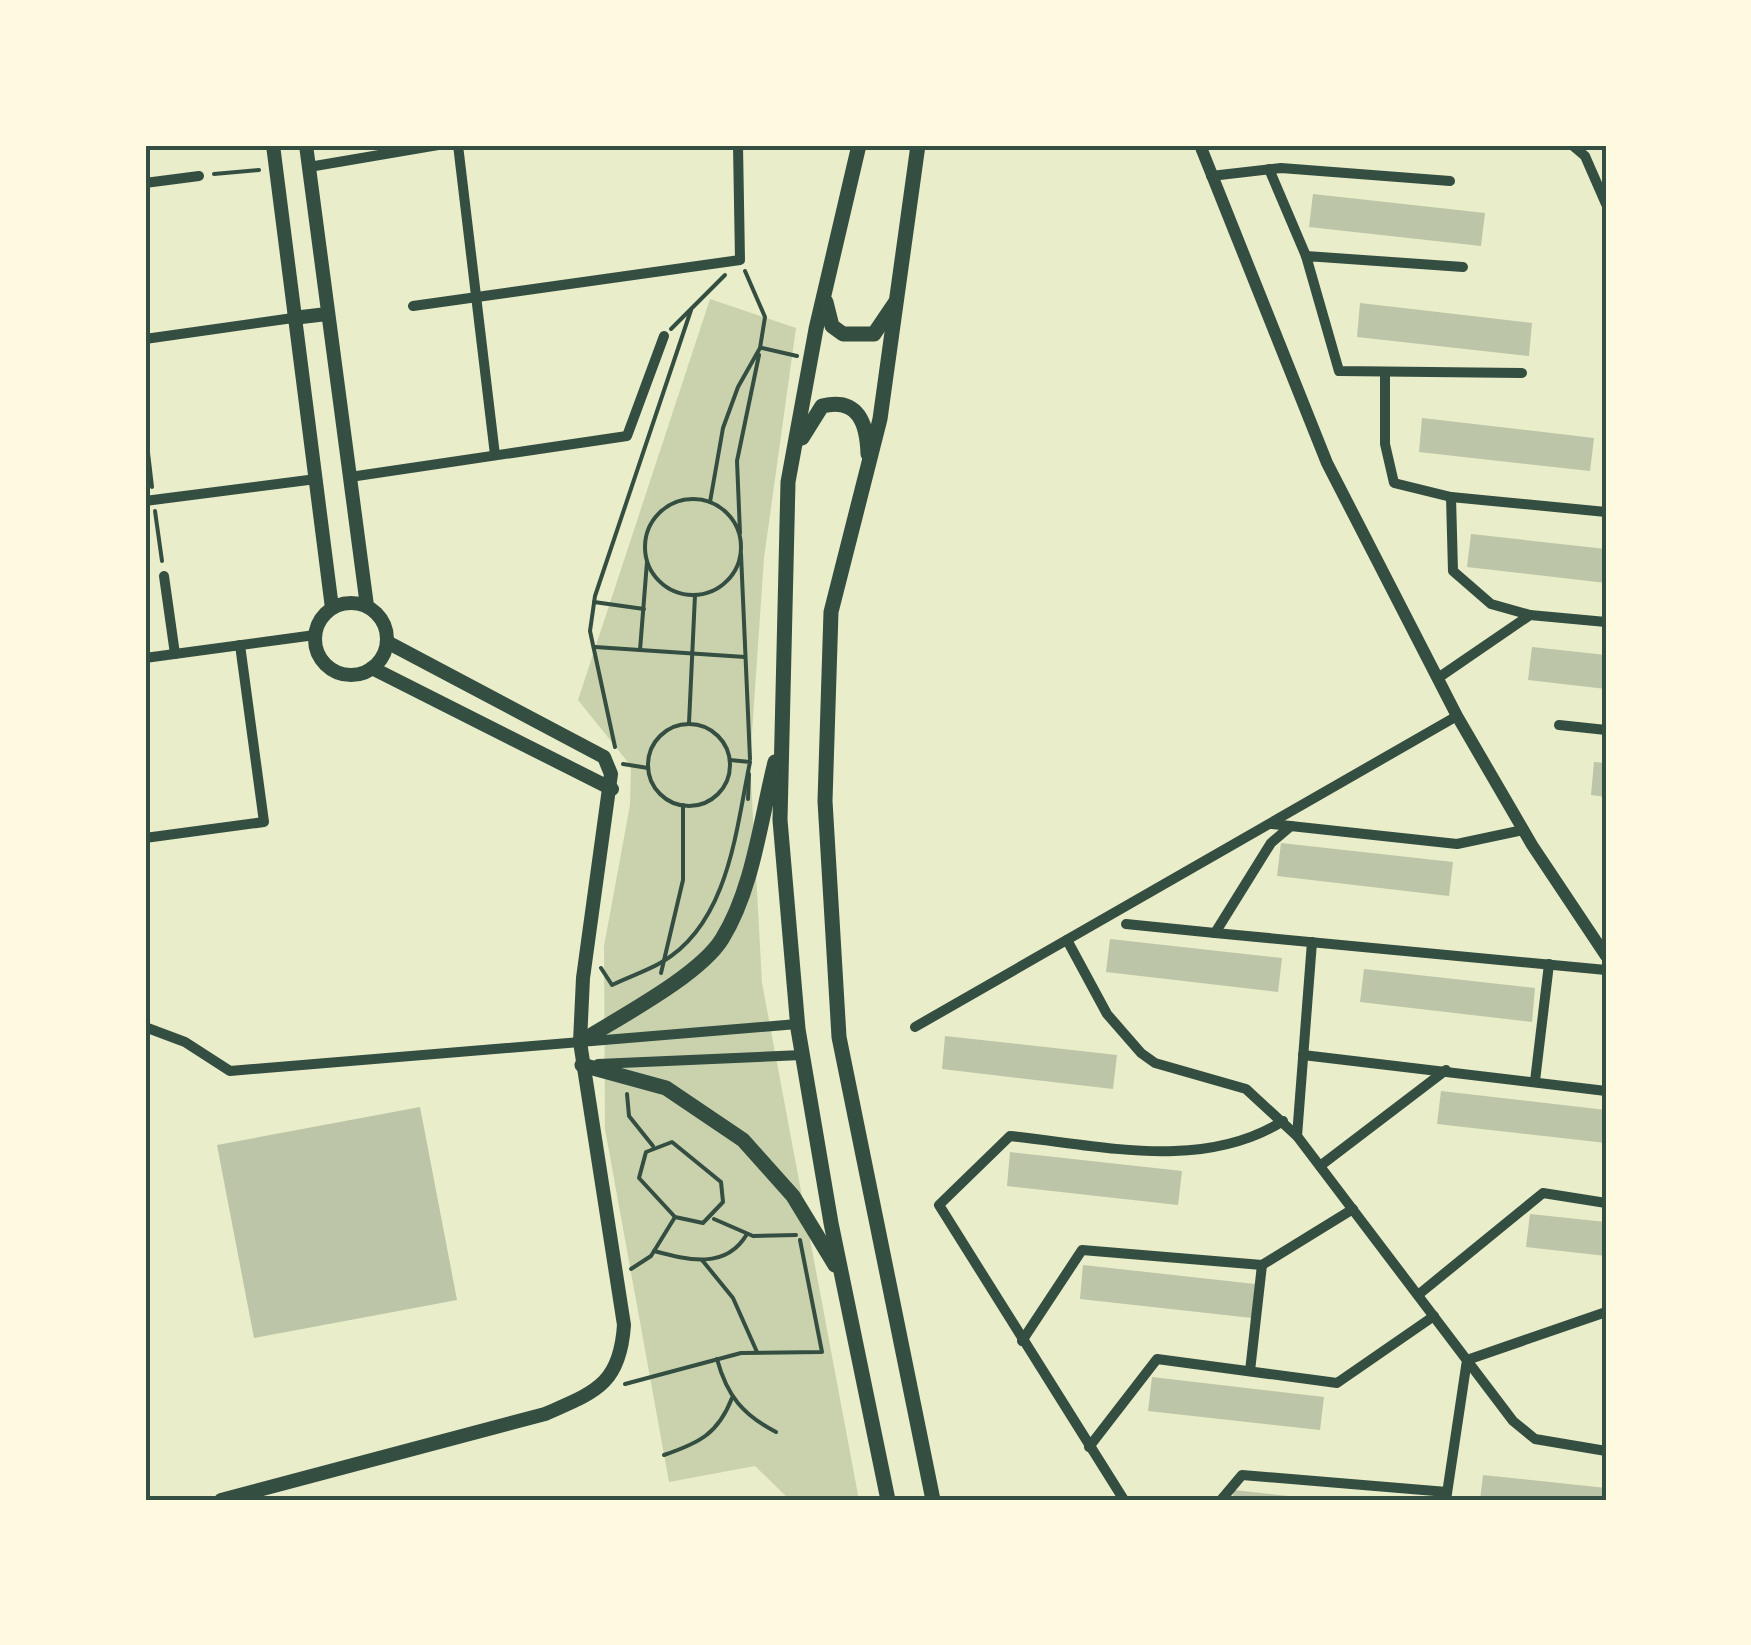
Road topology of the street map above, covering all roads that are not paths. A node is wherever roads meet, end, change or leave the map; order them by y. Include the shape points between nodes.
1 (273, 145) edge
2 (306, 145) edge
3 (438, 145) edge
4 (458, 145) edge
5 (738, 145) edge
6 (859, 145) edge
7 (918, 145) edge
8 (1200, 145) edge
9 (1572, 145) edge
10 (309, 167) junction
11 (1269, 169) junction
12 (199, 176) road end
13 (1212, 176) junction
14 (1450, 181) dead end
15 (145, 183) edge
16 (1606, 202) edge
17 (1306, 256) junction
18 (1463, 267) dead end
19 (824, 293) junction
20 (900, 296) junction
21 (476, 299) junction
22 (413, 306) dead end
23 (327, 314) junction
24 (294, 318) junction
25 (664, 336) road end
26 (145, 339) edge
27 (1386, 373) junction
28 (1522, 374) dead end
29 (496, 456) junction
30 (792, 461) junction
31 (868, 468) junction
32 (350, 477) junction
33 (316, 479) junction
34 (1451, 497) junction
35 (145, 502) edge
36 (1606, 512) edge
37 (164, 576) dead end
38 (367, 606) junction
39 (332, 608) junction
40 (1530, 616) junction
41 (1606, 622) edge
42 (314, 635) junction
43 (387, 642) junction
44 (240, 645) junction
45 (175, 654) junction
46 (145, 658) edge
47 (372, 668) junction
48 (1438, 678) junction
49 (1457, 716) junction
50 (1559, 725) dead end
51 (1606, 730) edge
52 (782, 734) junction
53 (616, 784) junction
54 (1270, 824) junction
55 (1291, 826) junction
56 (1523, 830) junction
57 (145, 838) edge
58 (1126, 924) dead end
59 (1215, 933) junction
60 (1066, 940) junction
61 (1312, 942) junction
62 (1606, 956) edge
63 (1549, 964) junction
64 (1606, 970) edge
65 (798, 1024) junction
66 (145, 1027) edge
67 (915, 1027) dead end
68 (580, 1042) junction
69 (802, 1055) junction
70 (1304, 1055) junction
71 (582, 1065) junction
72 (1447, 1070) junction
73 (1536, 1081) junction
74 (1606, 1091) edge
75 (1282, 1121) junction
76 (1297, 1136) junction
77 (1320, 1166) junction
78 (1606, 1203) edge
79 (1353, 1210) junction
80 (1262, 1265) junction
81 (843, 1278) junction
82 (1418, 1295) junction
83 (1606, 1312) edge
84 (1434, 1316) junction
85 (1022, 1341) junction
86 (1467, 1360) junction
87 (1250, 1371) junction
88 (1090, 1447) junction
89 (1606, 1451) edge
90 (1446, 1496) edge
91 (221, 1500) edge
92 (888, 1500) edge
93 (933, 1500) edge
94 (1124, 1500) edge
95 (1221, 1500) edge

1 - 24 main road
2 - 10 main road
3 - 10 street
4 - 21 street
5 - 21 street via 740,260
6 - 19 main road
7 - 20 main road
8 - 13 street
9 - 16 street via 1585,156
10 - 23 main road
11 - 13 street
11 - 14 street
11 - 17 street
12 - 15 street
13 - 48 street via 1327,464
17 - 18 street
17 - 27 street via 1339,371
19 - 20 main road via 832,326 861,337 874,334
19 - 30 main road
20 - 31 main road
21 - 22 street
21 - 29 street
23 - 24 main road
23 - 32 main road
24 - 26 street
24 - 33 main road
25 - 29 street via 627,436
27 - 28 street
27 - 34 street via 1385,444 1394,483
29 - 32 street
30 - 31 main road via 812,417 836,402 862,416
30 - 52 main road
31 - 93 main road via 831,612 825,801 836,998
32 - 38 main road
33 - 35 street
33 - 39 main road
34 - 36 street
34 - 40 street via 1453,571 1491,604
37 - 45 street
38 - 39 main road
38 - 43 main road via 382,620
39 - 42 main road
40 - 41 street
40 - 48 street
42 - 44 street
42 - 47 main road via 332,670 360,674
43 - 47 main road
43 - 53 main road via 604,757
44 - 45 street
44 - 57 street via 264,822
45 - 46 street
47 - 53 main road
48 - 49 street
49 - 54 street
49 - 56 street
50 - 51 street
52 - 65 main road via 780,820
52 - 68 main road via 722,940 675,982
53 - 68 main road via 582,978
54 - 55 street
54 - 60 street
55 - 56 street via 1457,844
55 - 59 street via 1272,843
56 - 62 street
58 - 59 street
59 - 61 street
60 - 67 street
60 - 75 street via 1107,1014 1141,1053 1246,1089
61 - 63 street
61 - 70 street
63 - 64 street
63 - 73 street
65 - 68 street
65 - 69 main road
66 - 68 street via 230,1071
68 - 71 main road
69 - 71 street
69 - 81 main road
70 - 72 street
70 - 76 street
71 - 81 main road via 666,1088 743,1140 793,1196 807,1234
71 - 91 main road via 624,1325 617,1368 593,1392 528,1419
72 - 73 street
72 - 77 street
73 - 74 street
75 - 76 street
75 - 85 street via 1257,1137 1184,1153 1010,1136 939,1205
76 - 77 street
77 - 79 street
78 - 82 street via 1543,1193
79 - 80 street
79 - 82 street
80 - 85 street via 1082,1250
80 - 87 street
81 - 92 main road
82 - 84 street
83 - 86 street
84 - 86 street
84 - 87 street via 1337,1383
85 - 88 street
86 - 89 street via 1535,1439
86 - 90 street
87 - 88 street via 1157,1359
88 - 94 street
90 - 95 street via 1242,1475

